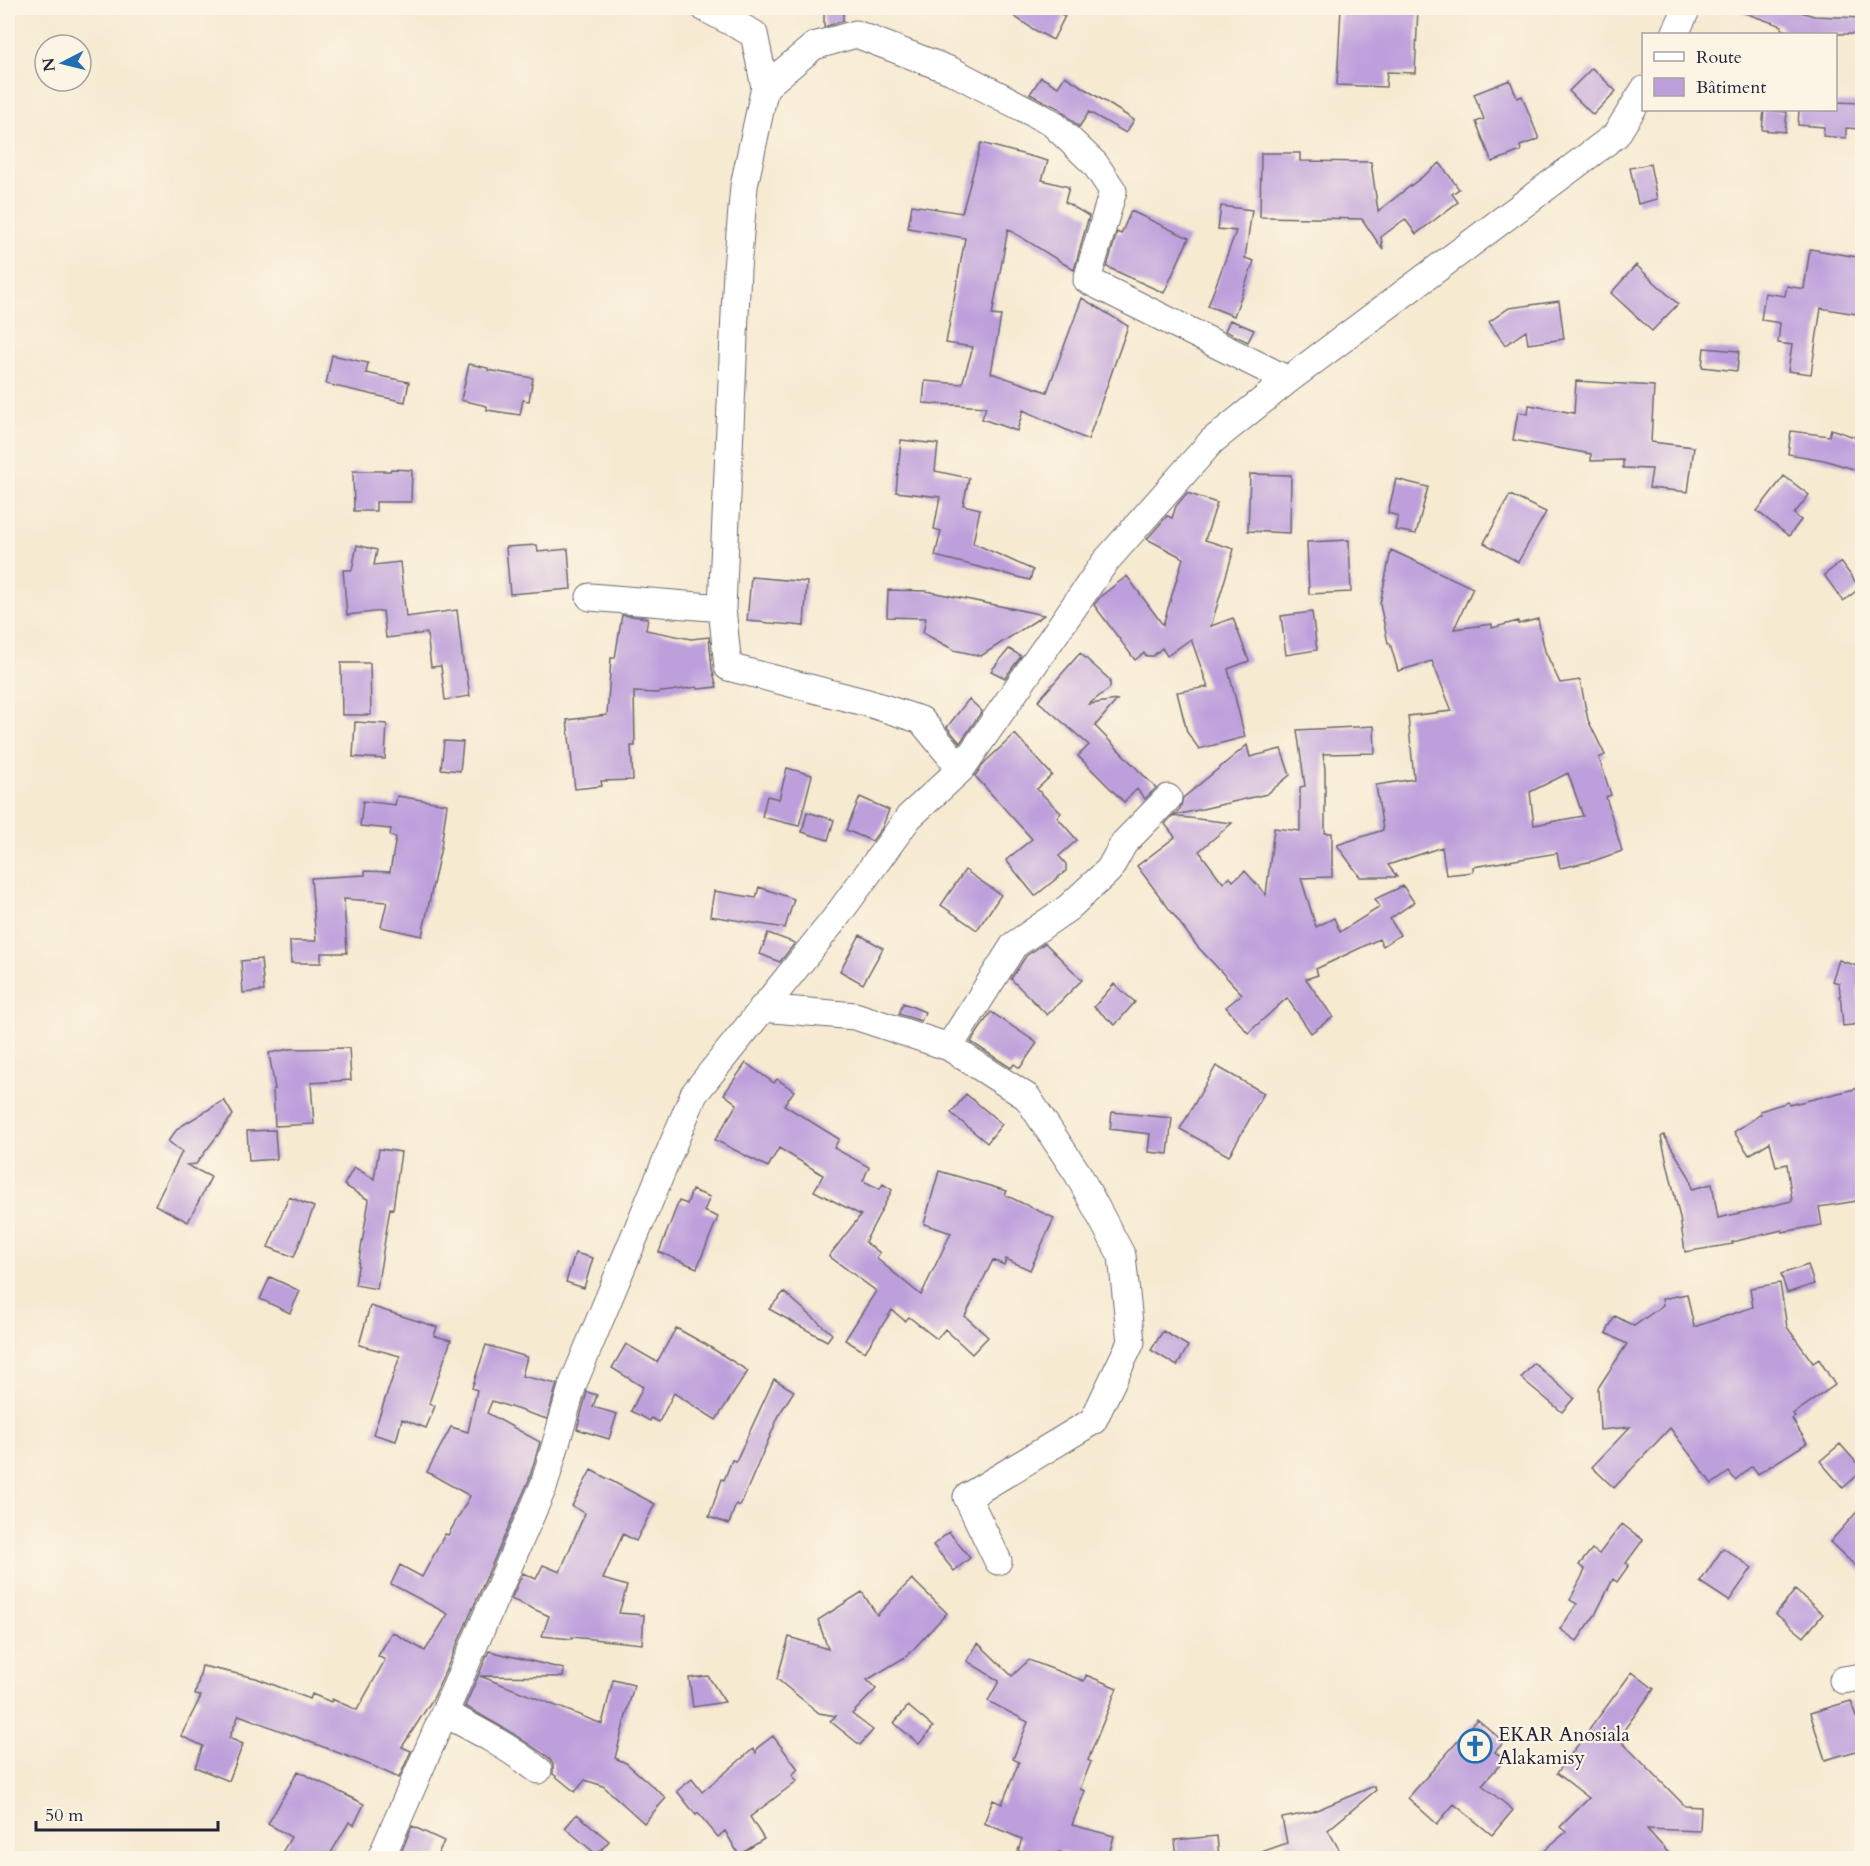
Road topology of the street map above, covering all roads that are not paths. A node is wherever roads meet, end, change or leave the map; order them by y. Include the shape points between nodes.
1 (705, 8) edge
2 (1687, 8) edge
3 (1675, 33) edge
4 (765, 87) junction
5 (1642, 93) edge
6 (1288, 380) junction
7 (590, 597) dead end
8 (722, 608) junction
9 (961, 768) junction
10 (1168, 798) dead end
11 (762, 1008) junction
12 (949, 1047) junction
13 (999, 1561) dead end
14 (444, 1713) junction
15 (538, 1770) dead end
16 (381, 1858) edge

1 - 4 street via 754,34
2 - 3 street
4 - 6 street via 814,46 856,34 952,71 1052,123 1095,164 1113,191 1087,280
4 - 8 street via 744,186 737,269
5 - 6 street via 1616,135
6 - 9 street via 1212,441 1105,562
7 - 8 street
8 - 9 street via 728,667 921,720
9 - 11 street via 909,817 834,920
10 - 12 street via 1124,843 1109,870 1068,908 1014,945
11 - 12 street via 855,1016
11 - 14 street via 694,1094 573,1384 544,1485
12 - 13 street via 1028,1097 1078,1174 1122,1256 1131,1342 1093,1421 967,1497
14 - 15 street via 516,1753
14 - 16 street

